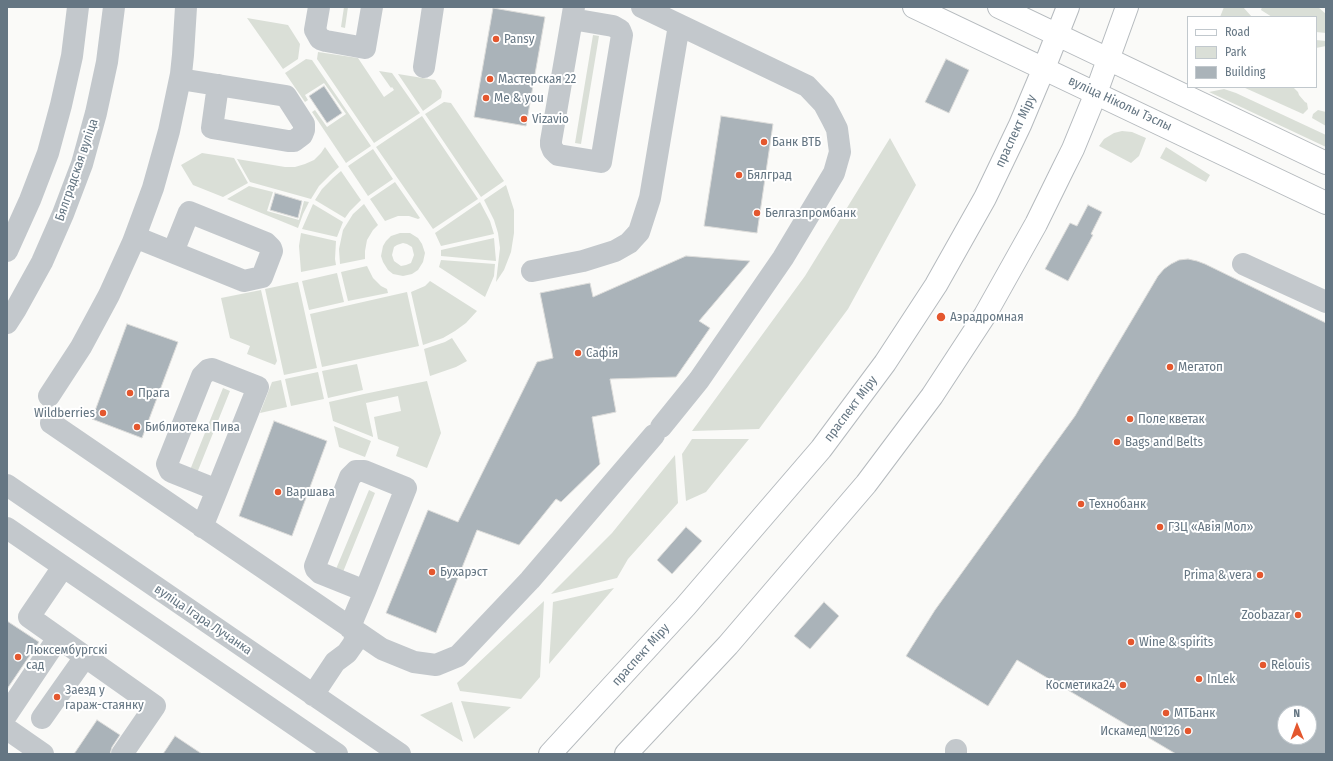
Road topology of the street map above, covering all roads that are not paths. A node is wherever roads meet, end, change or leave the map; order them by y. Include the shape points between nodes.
1 (78, 7) edge
2 (114, 7) edge
3 (186, 7) edge
4 (319, 7) edge
5 (372, 7) edge
6 (434, 7) edge
7 (642, 7) edge
8 (914, 7) edge
9 (999, 7) edge
10 (1068, 7) edge
11 (1127, 7) edge
12 (572, 13) edge
13 (679, 25) junction
14 (1057, 35) junction
15 (1109, 60) junction
16 (424, 67) dead end
17 (1044, 68) junction
18 (180, 79) junction
19 (218, 85) dead end
20 (1096, 93) junction
21 (1326, 163) edge
22 (1326, 203) edge
23 (135, 237) junction
24 (7, 251) edge
25 (172, 252) dead end
26 (1243, 264) dead end
27 (532, 272) dead end
28 (1326, 302) edge
29 (7, 323) edge
30 (49, 396) dead end
31 (51, 423) dead end
32 (7, 485) edge
33 (217, 490) junction
34 (202, 526) junction
35 (7, 528) edge
36 (63, 567) junction
37 (365, 591) junction
38 (353, 630) junction
39 (58, 638) junction
40 (85, 657) junction
41 (313, 694) junction
42 (7, 714) edge
43 (42, 718) dead end
44 (7, 729) edge
45 (43, 754) edge
46 (122, 754) edge
47 (337, 754) edge
48 (400, 754) edge
49 (550, 754) edge
50 (626, 754) edge

1 - 24 street via 72,56 48,153
2 - 29 street, Бялградская вуліца via 107,62 82,164 42,262
3 - 18 street
4 - 5 street via 315,30 320,39 365,48
6 - 16 street
7 - 13 street
8 - 17 main road, вуліца Ніколы Тэслы
9 - 14 main road
10 - 14 main road, праспект Міру
11 - 15 main road
12 - 12 street via 551,145 558,154 601,162 622,35 614,26
13 - 27 street via 650,198 639,232 629,243 615,251
13 - 38 street via 807,86 824,104 837,129 840,152 834,173 783,258 699,380 530,580 458,656 436,665 414,662 382,649
14 - 15 main road
14 - 17 main road, праспект Міру
15 - 20 main road
15 - 21 main road
17 - 20 main road, вуліца Ніколы Тэслы
17 - 49 main road, праспект Міру via 985,198 936,285 885,363 821,448 685,607
18 - 19 street
18 - 23 street via 153,188
20 - 22 main road, вуліца Ніколы Тэслы
20 - 50 main road via 1073,149 1036,224 985,315 932,396 861,490 728,645
23 - 25 street
23 - 30 street via 109,295 81,347
26 - 28 street
31 - 34 street
32 - 41 street, вуліца Ігара Лучанка
33 - 33 street via 258,387 212,369 202,376 167,464 172,472
33 - 34 street
34 - 38 street
35 - 36 street
36 - 39 street via 29,617
36 - 47 street
37 - 37 street via 406,488 360,470 350,477 315,566 320,573
37 - 38 street
38 - 41 street via 354,643 336,662
39 - 40 street
39 - 42 street
40 - 43 street
40 - 46 street via 155,706
41 - 48 street, вуліца Ігара Лучанка
44 - 45 street

